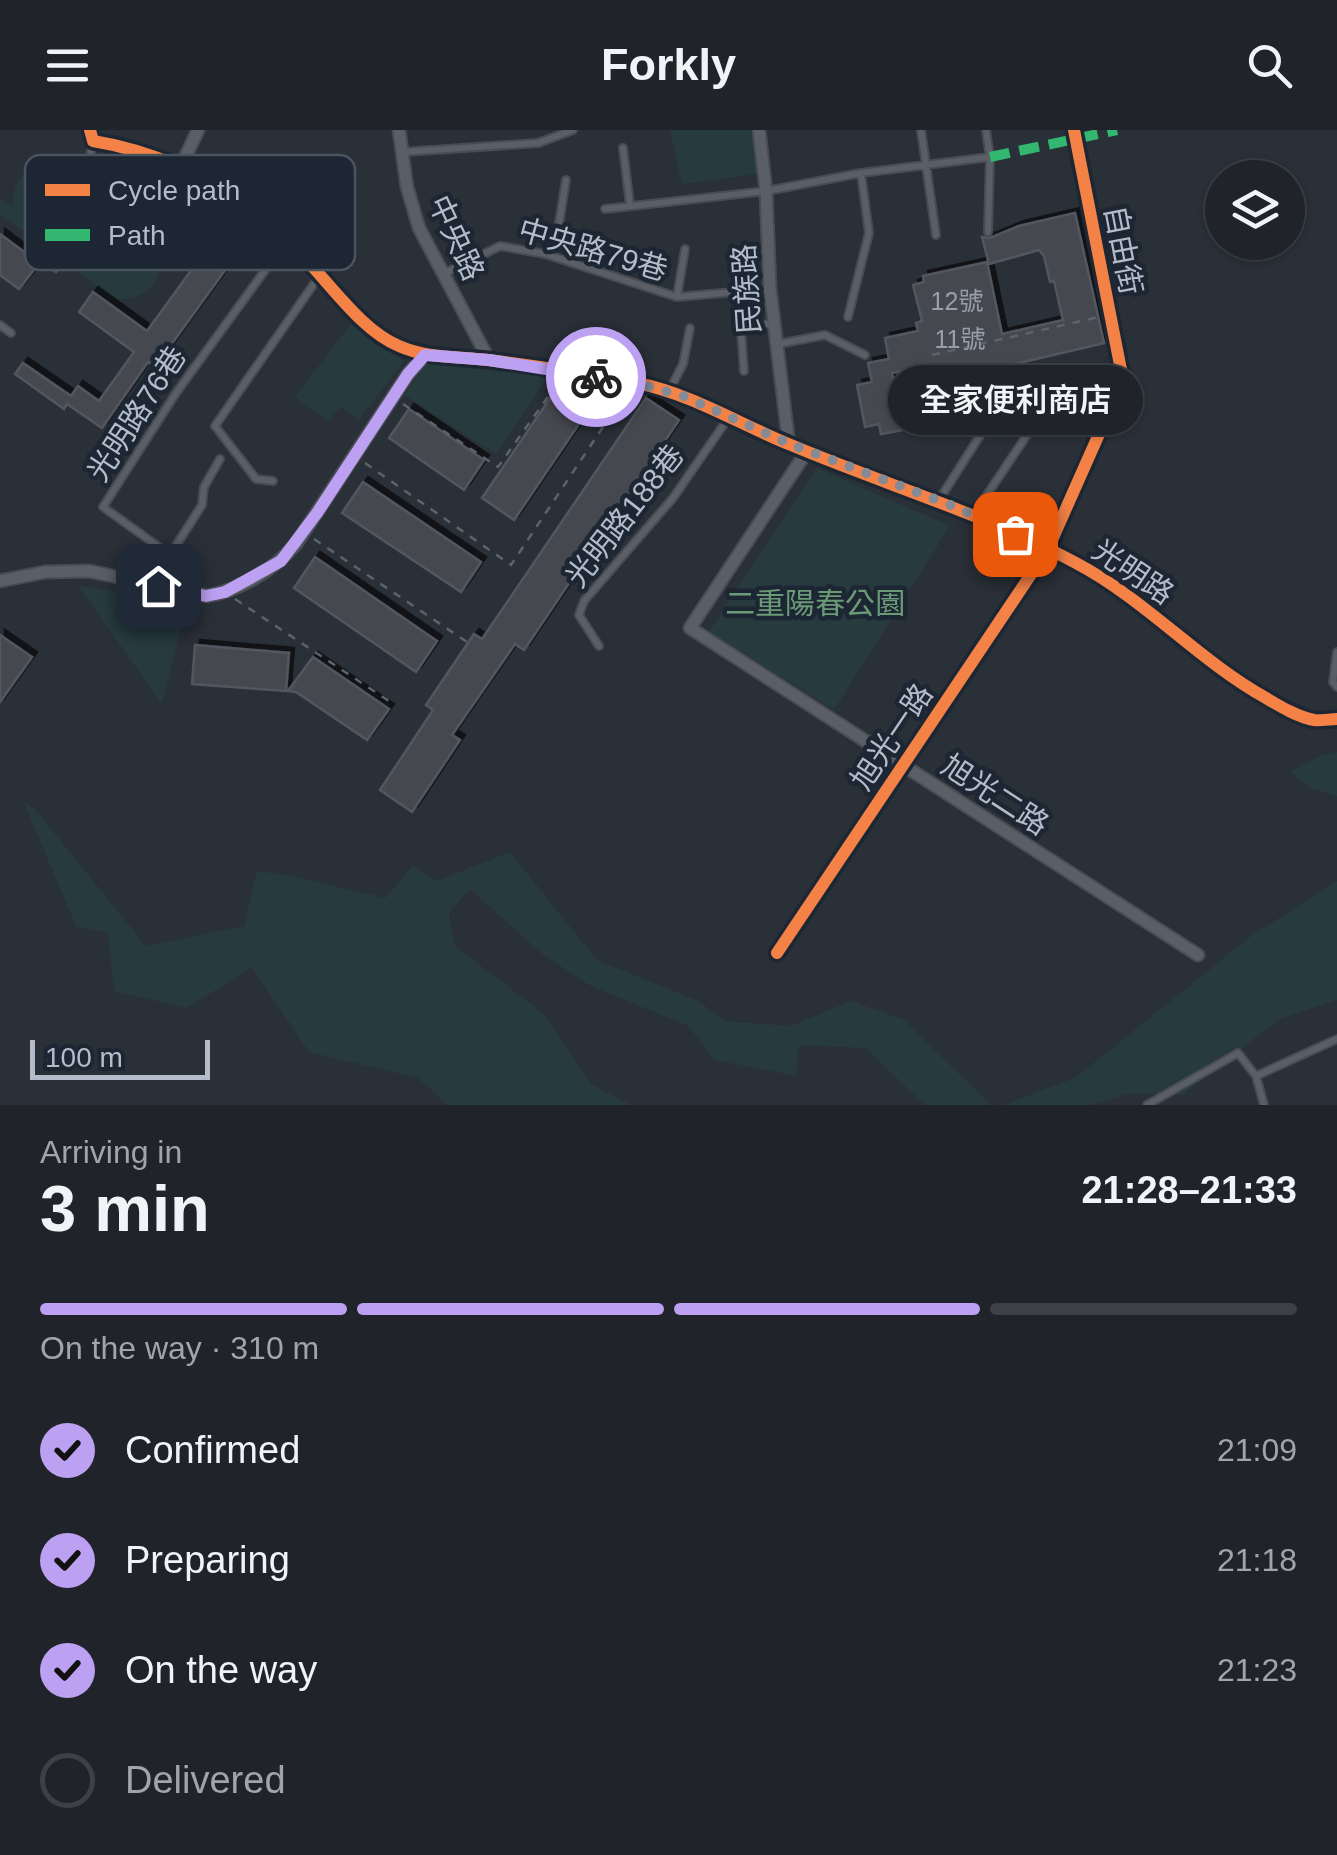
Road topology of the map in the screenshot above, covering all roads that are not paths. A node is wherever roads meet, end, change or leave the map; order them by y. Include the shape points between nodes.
1 (198, 130) edge
2 (400, 130) edge
3 (573, 130) edge
4 (759, 130) edge
5 (921, 130) edge
6 (986, 130) edge
7 (1074, 130) edge
8 (92, 136) edge
9 (623, 148) dead end
10 (402, 152) junction
11 (152, 155) edge
12 (186, 155) edge
13 (990, 157) junction
14 (926, 164) junction
15 (860, 173) junction
16 (566, 180) dead end
17 (766, 191) junction
18 (630, 205) junction
19 (605, 209) dead end
20 (988, 232) dead end
21 (936, 236) dead end
22 (686, 249) dead end
23 (545, 254) junction
24 (265, 270) edge
25 (315, 270) edge
26 (322, 270) edge
27 (444, 274) junction
28 (320, 275) junction
29 (770, 289) junction
30 (677, 297) junction
31 (848, 317) dead end
32 (774, 323) junction
33 (0, 325) edge
34 (690, 328) dead end
35 (12, 333) dead end
36 (776, 344) junction
37 (425, 355) junction
38 (865, 355) dead end
39 (489, 360) junction
40 (744, 372) dead end
41 (1124, 380) joint
42 (669, 392) junction
43 (729, 416) junction
44 (990, 420) dead end
45 (1029, 432) dead end
46 (790, 444) junction
47 (807, 451) junction
48 (220, 459) dead end
49 (273, 481) dead end
50 (938, 501) junction
51 (974, 515) junction
52 (1048, 550) junction
53 (0, 581) edge
54 (598, 646) dead end
55 (1337, 652) edge
56 (1337, 687) edge
57 (1337, 719) edge
58 (903, 766) junction
59 (777, 953) dead end
60 (1198, 955) dead end
61 (1337, 1039) edge
62 (1256, 1076) junction
63 (1147, 1105) edge
64 (1264, 1105) edge

1 - 12 street
2 - 10 street, 中央路
3 - 10 lane via 538,143
4 - 17 street, 民族路
5 - 14 lane
6 - 13 lane
7 - 41 street, 自由街
8 - 11 street, 光明路
9 - 18 lane
10 - 27 street, 中央路 via 420,228
13 - 14 lane
13 - 20 lane
14 - 15 lane
14 - 21 lane
15 - 17 lane
15 - 31 lane via 869,233
16 - 23 lane via 556,236
17 - 18 lane
17 - 29 street, 民族路
18 - 19 lane
22 - 30 lane
23 - 27 lane, 中央路79巷 via 500,246
23 - 30 lane, 中央路79巷
24 - 48 lane, 光明路76巷 via 103,507 170,556 202,505
25 - 28 street, 光明路
26 - 28 lane
27 - 39 street, 中央路
28 - 37 street, 光明路 via 396,345
28 - 49 lane via 215,426 256,479
29 - 30 lane
29 - 32 street, 民族路
32 - 36 street, 民族路
32 - 40 lane via 741,330
33 - 35 lane
34 - 42 lane via 684,364
36 - 38 lane via 825,336
36 - 46 street, 民族路
37 - 39 street, 光明路
37 - 53 street via 281,561 225,592 178,592 88,571
39 - 42 street, 光明路
41 - 52 street, 旭光一路
42 - 43 street, 光明路
43 - 46 street, 光明路
43 - 54 lane, 光明路188巷 via 673,498 584,602 579,615
44 - 50 lane
45 - 51 lane
46 - 47 street, 光明路
47 - 50 street, 光明路
47 - 58 street, 旭光二路 via 690,628
50 - 51 street, 光明路
51 - 52 street, 光明路
52 - 57 street, 光明路 via 1133,600 1248,688 1316,720
52 - 58 street, 旭光一路
55 - 56 lane
58 - 59 street, 旭光一路
58 - 60 street, 旭光二路
61 - 62 lane
62 - 63 lane via 1238,1054
62 - 64 lane

